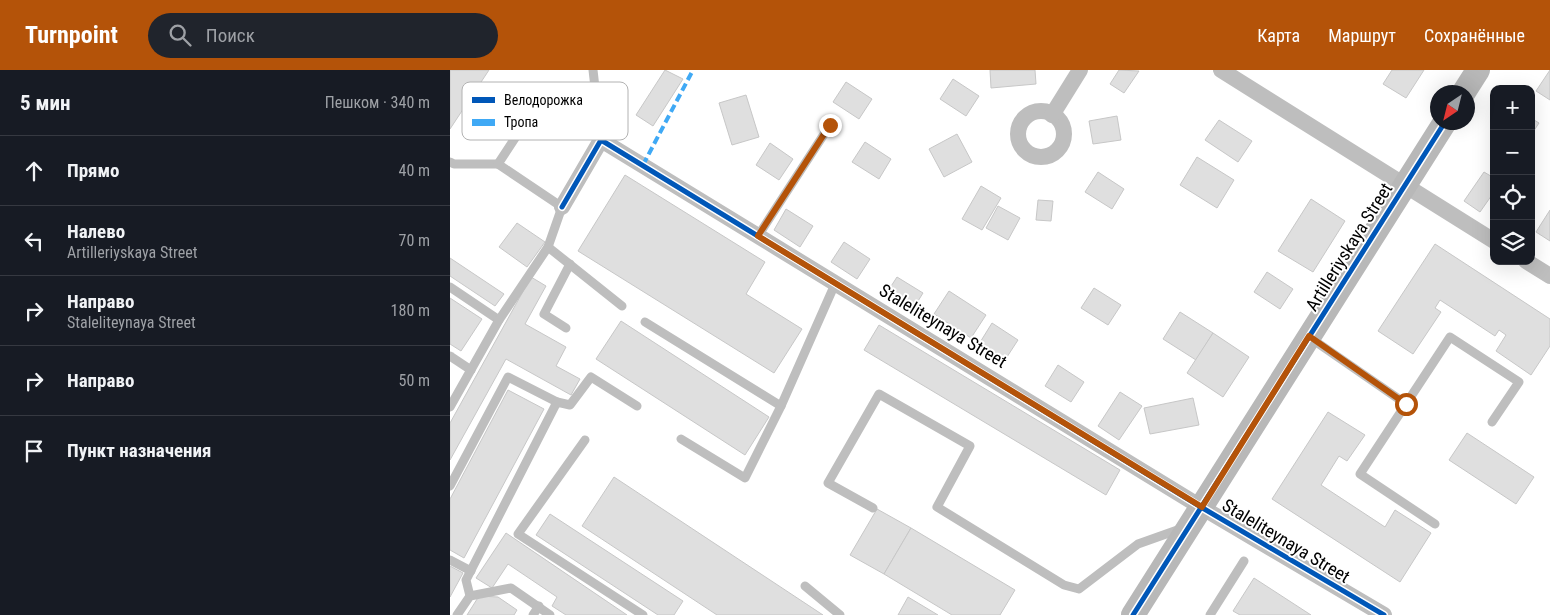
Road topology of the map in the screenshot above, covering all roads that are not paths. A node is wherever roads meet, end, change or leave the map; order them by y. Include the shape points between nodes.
1 (1080, 70) edge
2 (1222, 70) edge
3 (1478, 70) edge
4 (1468, 85) edge
5 (1052, 115) dead end
6 (830, 125) dead end
7 (1440, 130) edge
8 (514, 140) edge
9 (601, 140) joint
10 (450, 162) edge
11 (498, 164) junction
12 (1405, 184) junction
13 (562, 207) junction
14 (758, 236) junction
15 (1490, 237) edge
16 (548, 247) junction
17 (570, 264) junction
18 (1532, 265) edge
19 (1550, 276) edge
20 (834, 284) junction
21 (450, 288) edge
22 (622, 306) dead end
23 (499, 320) junction
24 (645, 322) dead end
25 (566, 328) dead end
26 (1309, 336) junction
27 (450, 356) edge
28 (471, 370) junction
29 (557, 402) junction
30 (1406, 404) junction
31 (638, 406) dead end
32 (781, 406) junction
33 (450, 407) edge
34 (1492, 422) dead end
35 (681, 439) dead end
36 (585, 440) dead end
37 (450, 486) edge
38 (873, 508) dead end
39 (1196, 516) junction
40 (1435, 524) dead end
41 (450, 560) edge
42 (1244, 562) dead end
43 (471, 571) junction
44 (805, 586) dead end
45 (470, 596) junction
46 (539, 606) junction
47 (457, 615) edge
48 (533, 615) edge
49 (550, 615) edge
50 (643, 615) edge
51 (840, 615) edge
52 (1133, 615) edge
53 (1210, 615) edge
54 (1384, 615) edge

1 - 5 street
2 - 12 street
3 - 4 street
6 - 14 lane
7 - 12 street, Artilleriyskaya Street
8 - 11 lane
9 - 13 street
9 - 14 street, Staleliteynaya Street
10 - 11 lane
11 - 13 lane
12 - 15 street
12 - 26 street, Artilleriyskaya Street
13 - 16 lane
14 - 20 street, Staleliteynaya Street
16 - 17 lane
16 - 23 lane
17 - 22 lane
17 - 25 lane via 544,314
18 - 19 street
20 - 32 lane
20 - 39 street, Staleliteynaya Street
21 - 23 lane
23 - 28 lane
24 - 32 lane
26 - 30 lane
26 - 39 street, Artilleriyskaya Street
27 - 28 lane
28 - 33 lane
29 - 31 lane via 570,404 591,377
29 - 37 lane via 508,377
29 - 43 lane
30 - 34 lane via 1450,337 1519,382
30 - 40 lane via 1360,474
32 - 35 lane via 745,478
36 - 50 lane via 518,534
38 - 39 lane via 828,483 879,394 970,446 937,507 1064,585 1079,589 1138,544
39 - 52 street, Artilleriyskaya Street
39 - 54 street, Staleliteynaya Street
41 - 43 lane
42 - 53 lane
43 - 45 lane via 466,580
44 - 51 lane
45 - 46 lane via 510,588
45 - 47 lane
46 - 48 lane
46 - 49 lane

